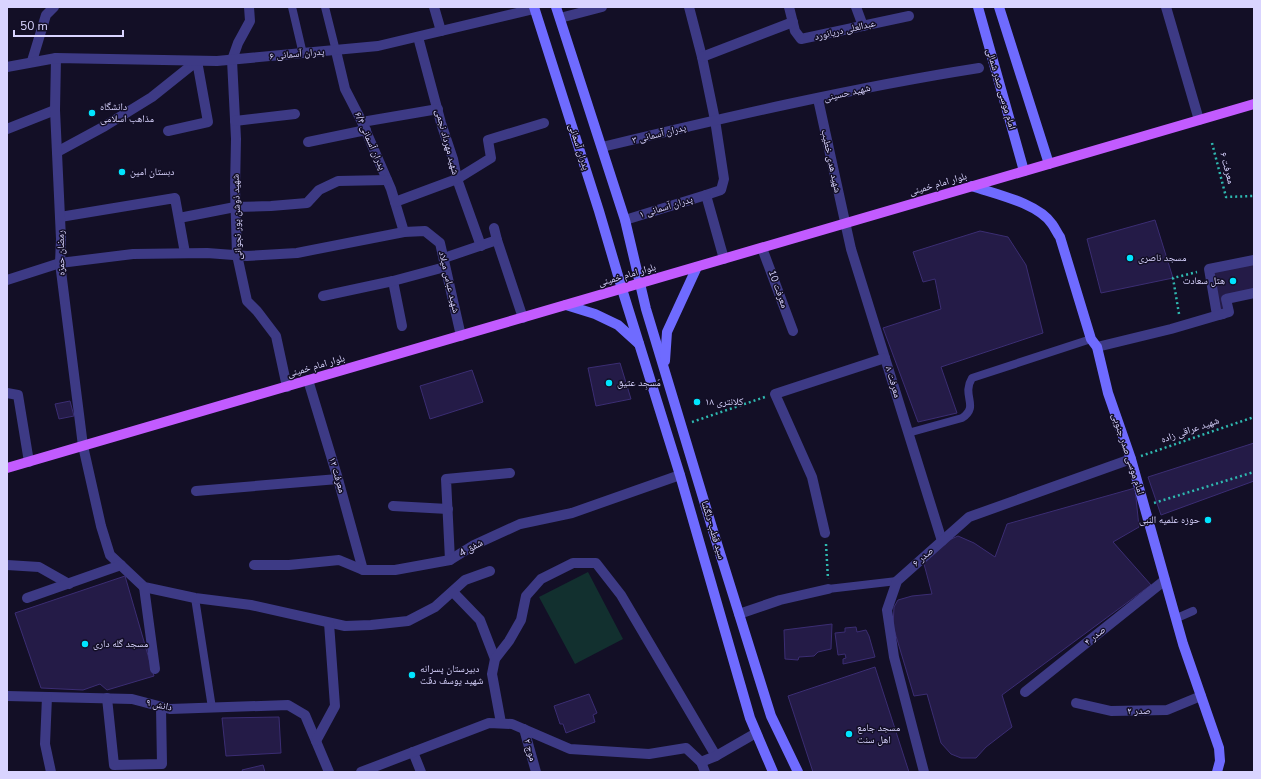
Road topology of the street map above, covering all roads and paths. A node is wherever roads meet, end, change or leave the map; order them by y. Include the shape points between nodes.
1 (54, 7) edge
2 (249, 7) edge
3 (292, 7) edge
4 (325, 7) edge
5 (434, 7) edge
6 (556, 7) edge
7 (602, 7) edge
8 (689, 7) edge
9 (789, 7) edge
10 (856, 7) edge
11 (978, 7) edge
12 (999, 7) edge
13 (1166, 7) edge
14 (534, 8) edge
15 (909, 16) dead end
16 (560, 18) junction
17 (793, 22) junction
18 (863, 26) junction
19 (441, 31) junction
20 (418, 37) junction
21 (336, 50) junction
22 (303, 54) junction
23 (702, 57) junction
24 (56, 58) junction
25 (232, 60) junction
26 (32, 61) junction
27 (197, 61) junction
28 (7, 67) edge
29 (979, 68) dead end
30 (818, 99) junction
31 (1254, 104) edge
32 (55, 110) junction
33 (438, 110) junction
34 (295, 114) dead end
35 (715, 120) junction
36 (1199, 120) junction
37 (235, 121) junction
38 (544, 123) dead end
39 (364, 126) junction
40 (7, 129) edge
41 (168, 131) dead end
42 (308, 142) dead end
43 (1212, 143) dead end
44 (602, 148) junction
45 (57, 152) junction
46 (1049, 164) junction
47 (1024, 171) junction
48 (456, 178) junction
49 (387, 180) junction
50 (972, 186) junction
51 (706, 195) junction
52 (1254, 198) edge
53 (395, 202) junction
54 (235, 207) junction
55 (60, 217) junction
56 (178, 218) junction
57 (625, 220) junction
58 (844, 224) junction
59 (494, 228) dead end
60 (404, 232) junction
61 (497, 240) junction
62 (481, 246) junction
63 (762, 248) junction
64 (185, 253) junction
65 (237, 255) junction
66 (724, 259) junction
67 (1254, 260) edge
68 (444, 262) junction
69 (60, 263) junction
70 (697, 267) junction
71 (7, 280) edge
72 (394, 282) junction
73 (640, 283) junction
74 (622, 289) junction
75 (1254, 293) edge
76 (323, 296) dead end
77 (566, 305) junction
78 (1217, 315) junction
79 (523, 318) junction
80 (402, 326) dead end
81 (793, 331) dead end
82 (461, 336) junction
83 (1094, 343) junction
84 (640, 344) junction
85 (885, 358) junction
86 (665, 367) junction
87 (308, 380) junction
88 (287, 387) junction
89 (7, 392) edge
90 (775, 394) junction
91 (1254, 417) edge
92 (682, 425) junction
93 (908, 433) junction
94 (83, 446) junction
95 (1132, 459) junction
96 (29, 462) junction
97 (7, 468) edge
98 (1254, 472) edge
99 (510, 473) dead end
100 (680, 475) junction
101 (338, 479) junction
102 (196, 491) dead end
103 (393, 506) dead end
104 (1144, 506) junction
105 (448, 509) junction
106 (825, 533) joint
107 (714, 534) junction
108 (698, 538) junction
109 (942, 541) junction
110 (450, 560) junction
111 (7, 565) edge
112 (121, 565) junction
113 (254, 565) dead end
114 (363, 570) junction
115 (490, 571) dead end
116 (896, 580) junction
117 (1165, 580) junction
118 (69, 584) junction
119 (144, 587) junction
120 (828, 589) junction
121 (453, 592) junction
122 (28, 598) dead end
123 (195, 598) junction
124 (1193, 611) dead end
125 (739, 614) junction
126 (1177, 618) junction
127 (329, 623) junction
128 (495, 659) junction
129 (155, 669) dead end
130 (1025, 692) dead end
131 (7, 696) edge
132 (1201, 696) junction
133 (47, 697) junction
134 (107, 698) junction
135 (1076, 703) dead end
136 (161, 707) junction
137 (212, 708) junction
138 (501, 723) junction
139 (524, 729) junction
140 (756, 733) junction
141 (316, 741) junction
142 (413, 752) junction
143 (716, 756) junction
144 (701, 762) junction
145 (51, 772) edge
146 (329, 772) edge
147 (361, 772) edge
148 (421, 772) edge
149 (536, 772) edge
150 (705, 772) edge
151 (773, 772) edge
152 (798, 772) edge
153 (924, 772) edge
154 (1218, 772) edge

1 - 26 street via 46,15
2 - 25 street via 250,21
3 - 22 lane
4 - 21 lane
5 - 19 street
6 - 16 main road
7 - 16 street
8 - 23 street, پدران آسمانی ۱
9 - 17 street, عبدالعلی دریانورد
10 - 18 street
11 - 47 main road, امام موسی صدر شمالی
12 - 46 main road
13 - 36 street
14 - 19 street, پدران آسمانی ۶
14 - 74 main road, پدران آسمانی
15 - 18 street, عبدالعلی دریانورد
16 - 44 main road
17 - 18 street, عبدالعلی دریانورد via 800,39
17 - 23 street
19 - 20 street, پدران آسمانی ۶
20 - 21 street, پدران آسمانی ۶ via 378,46
20 - 33 street, شهید مهرداد نجمی
21 - 22 street, پدران آسمانی ۶
21 - 39 street, پدران آسمانی ۶/۴ via 345,89
22 - 25 street, پدران آسمانی ۶
23 - 35 street, پدران آسمانی ۱
24 - 26 street, پدران آسمانی ۶
24 - 27 street, پدران آسمانی ۶
24 - 32 street, رمضان حمزه
25 - 27 street, پدران آسمانی ۶
25 - 37 street, شهید ذوشن پور نجوانی
26 - 28 street, پدران آسمانی ۶
27 - 41 street via 208,122
27 - 45 street via 152,97
29 - 30 street, شهید حسینی
30 - 35 street, شهید حسینی
30 - 58 street, شهید هدی خطیب
31 - 36 main road, بلوار امام خمینی
32 - 40 street
32 - 45 street, رمضان حمزه
33 - 39 street
33 - 48 street, شهید مهرداد نجمی
34 - 37 street
35 - 44 street, پدران آسمانی ۳
35 - 51 street, پدران آسمانی ۱ via 724,180 720,190
36 - 46 main road, بلوار امام خمینی
37 - 54 street, شهید ذوشن پور نجوانی
38 - 48 street via 488,140 491,158
39 - 42 street
39 - 49 street, پدران آسمانی ۶/۴
43 - 52 path, معرفت ۶ via 1226,197
44 - 57 main road
45 - 55 street, رمضان حمزه
46 - 47 main road, بلوار امام خمینی
47 - 50 main road, بلوار امام خمینی
48 - 53 street
48 - 62 street, شهید مهرداد نجمی
49 - 53 street, پدران آسمانی ۶/۴
49 - 54 street via 338,181 319,190 307,203
50 - 58 main road, بلوار امام خمینی
50 - 83 main road, امام موسی صدر جنوبی via 1025,204 1052,223 1060,237
51 - 57 street, پدران آسمانی ۱
51 - 66 street
53 - 60 street, پدران آسمانی ۶/۴
54 - 56 street
54 - 65 street, شهید ذوشن پور نجوانی
55 - 56 street via 175,198
55 - 69 street, رمضان حمزه
56 - 64 street
57 - 73 main road
58 - 63 main road, بلوار امام خمینی
58 - 85 street, معرفت ۸
59 - 61 street
60 - 65 street, شهید عباس میلاد via 297,253
60 - 68 street, شهید عباس میلاد via 425,231 440,244
61 - 62 street
61 - 79 street
62 - 68 street
63 - 66 main road, بلوار امام خمینی
63 - 81 street, معرفت 10
64 - 65 street, شهید عباس میلاد
64 - 69 street, شهید عباس میلاد via 133,254
65 - 88 street, شهید ذوشن پور نجوانی via 246,301 258,311 276,336
66 - 70 main road, بلوار امام خمینی
67 - 78 street via 1209,269
68 - 72 street
68 - 82 street, شهید عباس میلاد
69 - 71 street, شهید عباس میلاد
69 - 94 street, رمضان حمزه
70 - 73 main road, بلوار امام خمینی
70 - 86 main road via 666,332
72 - 76 street
72 - 80 street
73 - 74 main road, بلوار امام خمینی
73 - 86 main road, سید قطب-دلگشا
74 - 77 main road, بلوار امام خمینی
74 - 84 main road, سید قطب-دلگشا
75 - 78 street via 1226,299 1229,312
77 - 79 main road, بلوار امام خمینی
77 - 84 main road via 595,314 618,325
78 - 83 street via 1172,329
79 - 82 main road, بلوار امام خمینی
82 - 87 main road, بلوار امام خمینی
83 - 93 lane via 972,378 967,390 972,408 969,413 962,418
83 - 95 main road, امام موسی صدر جنوبی via 1108,393
84 - 100 main road, سید قطب-دلگشا
85 - 90 street
85 - 93 street, معرفت ۸
86 - 92 main road, سید قطب-دلگشا
87 - 88 main road, بلوار امام خمینی
87 - 101 street, معرفت ۱۲
88 - 94 main road, بلوار امام خمینی
89 - 96 street via 18,395
90 - 92 path
90 - 106 street via 812,477
91 - 95 path, شهید عراقی زاده
92 - 107 main road, سید قطب-دلگشا
93 - 109 street, معرفت ۸
94 - 96 main road, بلوار امام خمینی
94 - 112 street, رمضان حمزه via 110,555
95 - 104 main road, امام موسی صدر جنوبی
95 - 109 street, صدر ۶ via 969,517
96 - 97 main road, بلوار امام خمینی
98 - 104 path
99 - 105 street via 446,478
100 - 108 main road, سید قطب-دلگشا
100 - 110 street, شفق 4 via 572,513 520,524 474,545
101 - 102 street
101 - 114 street, معرفت ۱۲
103 - 105 street
104 - 117 main road, امام موسی صدر جنوبی
105 - 110 street
106 - 120 path
107 - 108 main road
107 - 125 main road, سید قطب-دلگشا
108 - 140 main road, سید قطب-دلگشا
109 - 116 street, صدر ۶
110 - 114 street, شفق 4 via 395,570
111 - 118 street via 39,567
112 - 118 street
112 - 119 street, رمضان حمزه
113 - 114 street, شفق 4 via 289,565 339,560
115 - 121 street via 465,580
116 - 120 lane
116 - 153 street via 887,610 894,657
117 - 126 main road, امام موسی صدر جنوبی
117 - 130 street, صدر ۴
118 - 122 street
119 - 123 street
119 - 129 street
120 - 125 street via 780,600
121 - 127 street via 435,606 408,621 345,626
121 - 128 street via 480,620
123 - 127 street via 252,605
123 - 137 lane
124 - 126 lane
125 - 152 main road, سید قطب-دلگشا via 771,716
126 - 132 main road, امام موسی صدر جنوبی
127 - 141 street via 335,706
128 - 138 street via 492,674
128 - 143 street via 521,620 526,596 542,579 573,563 596,563 621,595
131 - 133 street, دانش ۹
132 - 135 street, صدر ۲ via 1167,710 1111,711
132 - 154 main road, امام موسی صدر جنوبی via 1219,748
133 - 134 street, دانش ۹
133 - 145 street via 45,744
134 - 136 street, دانش ۹ via 132,699
134 - 136 street via 114,765 162,764
136 - 137 street, دانش ۹
137 - 141 street, دانش ۹ via 288,705 305,715
138 - 139 street
138 - 142 street via 489,723
139 - 144 street via 570,749 649,754 686,748
139 - 149 street, موج ۲
140 - 143 street
140 - 151 main road, سید قطب-دلگشا
141 - 146 street, دانش ۹
142 - 147 street
142 - 148 street
143 - 144 street
144 - 150 street

